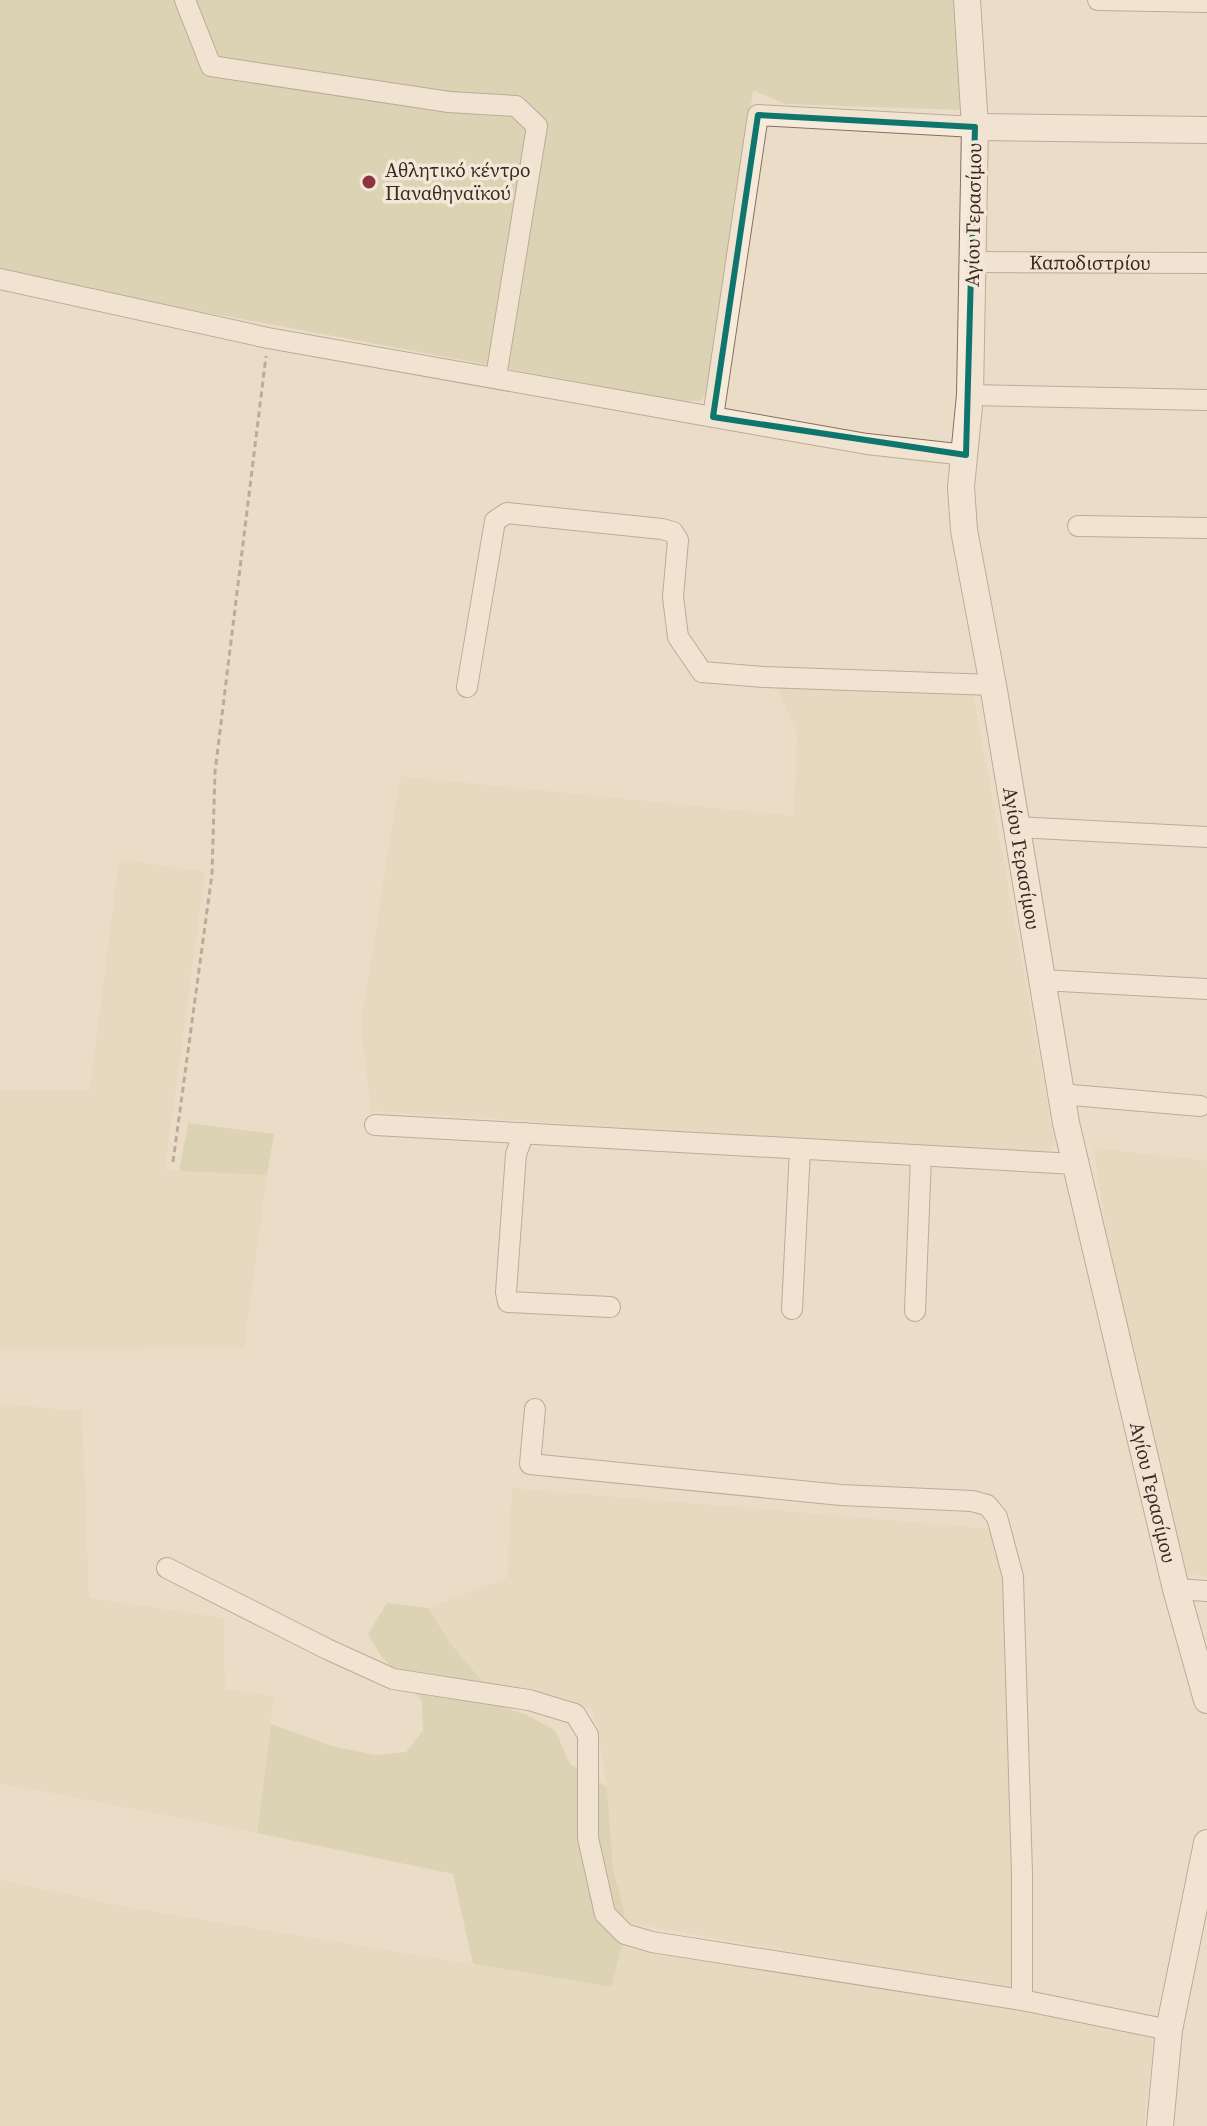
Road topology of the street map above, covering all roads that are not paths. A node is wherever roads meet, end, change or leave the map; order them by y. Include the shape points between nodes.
1 (185, 0) edge
2 (967, 0) edge
3 (1098, 0) edge
4 (1207, 2) edge
5 (975, 127) junction
6 (1207, 130) edge
7 (972, 262) junction
8 (1207, 263) edge
9 (0, 279) edge
10 (496, 377) junction
11 (970, 395) junction
12 (1207, 400) edge
13 (713, 417) junction
14 (966, 455) junction
15 (1078, 526) dead end
16 (1207, 528) edge
17 (993, 685) junction
18 (467, 687) dead end
19 (1016, 827) junction
20 (1207, 837) edge
21 (1042, 980) junction
22 (1207, 989) edge
23 (1060, 1094) junction
24 (1200, 1106) dead end
25 (375, 1125) dead end
26 (524, 1133) junction
27 (800, 1149) junction
28 (921, 1156) junction
29 (1075, 1164) junction
30 (610, 1307) dead end
31 (792, 1309) dead end
32 (915, 1311) dead end
33 (535, 1409) dead end
34 (167, 1568) dead end
35 (1176, 1589) junction
36 (1207, 1591) edge
37 (1207, 1700) edge
38 (1207, 1843) edge
39 (1022, 2000) junction
40 (1169, 2030) junction
41 (1160, 2126) edge

1 - 10 street via 211,66 449,102 516,106 537,126
2 - 5 street, Αγίου Γερασίμου
3 - 4 street
5 - 6 street
5 - 7 street, Αγίου Γερασίμου
5 - 13 street via 758,115
7 - 8 street, Καποδιστρίου
7 - 11 street, Αγίου Γερασίμου
9 - 10 street via 268,338
10 - 13 street
11 - 12 street
11 - 14 street, Αγίου Γερασίμου
13 - 14 street
14 - 17 street, Αγίου Γερασίμου via 961,487 964,530
15 - 16 street
17 - 18 street via 702,672 678,637 673,597 678,540 673,532 507,513 495,521
17 - 19 street, Αγίου Γερασίμου
19 - 20 street
19 - 21 street, Αγίου Γερασίμου
21 - 22 street
21 - 23 street, Αγίου Γερασίμου
23 - 24 street
23 - 29 street, Αγίου Γερασίμου
25 - 26 street
26 - 27 street
26 - 30 street via 516,1154 508,1302
27 - 28 street
27 - 31 street
28 - 29 street
28 - 32 street
29 - 35 street, Αγίου Γερασίμου
33 - 39 street via 530,1464 841,1495 972,1501 987,1505 997,1517 1013,1577
34 - 39 street via 393,1679 529,1700 575,1714 588,1735 588,1838 605,1914 625,1934
35 - 36 street
35 - 37 street, Αγίου Γερασίμου
38 - 40 street
39 - 40 street
40 - 41 street

